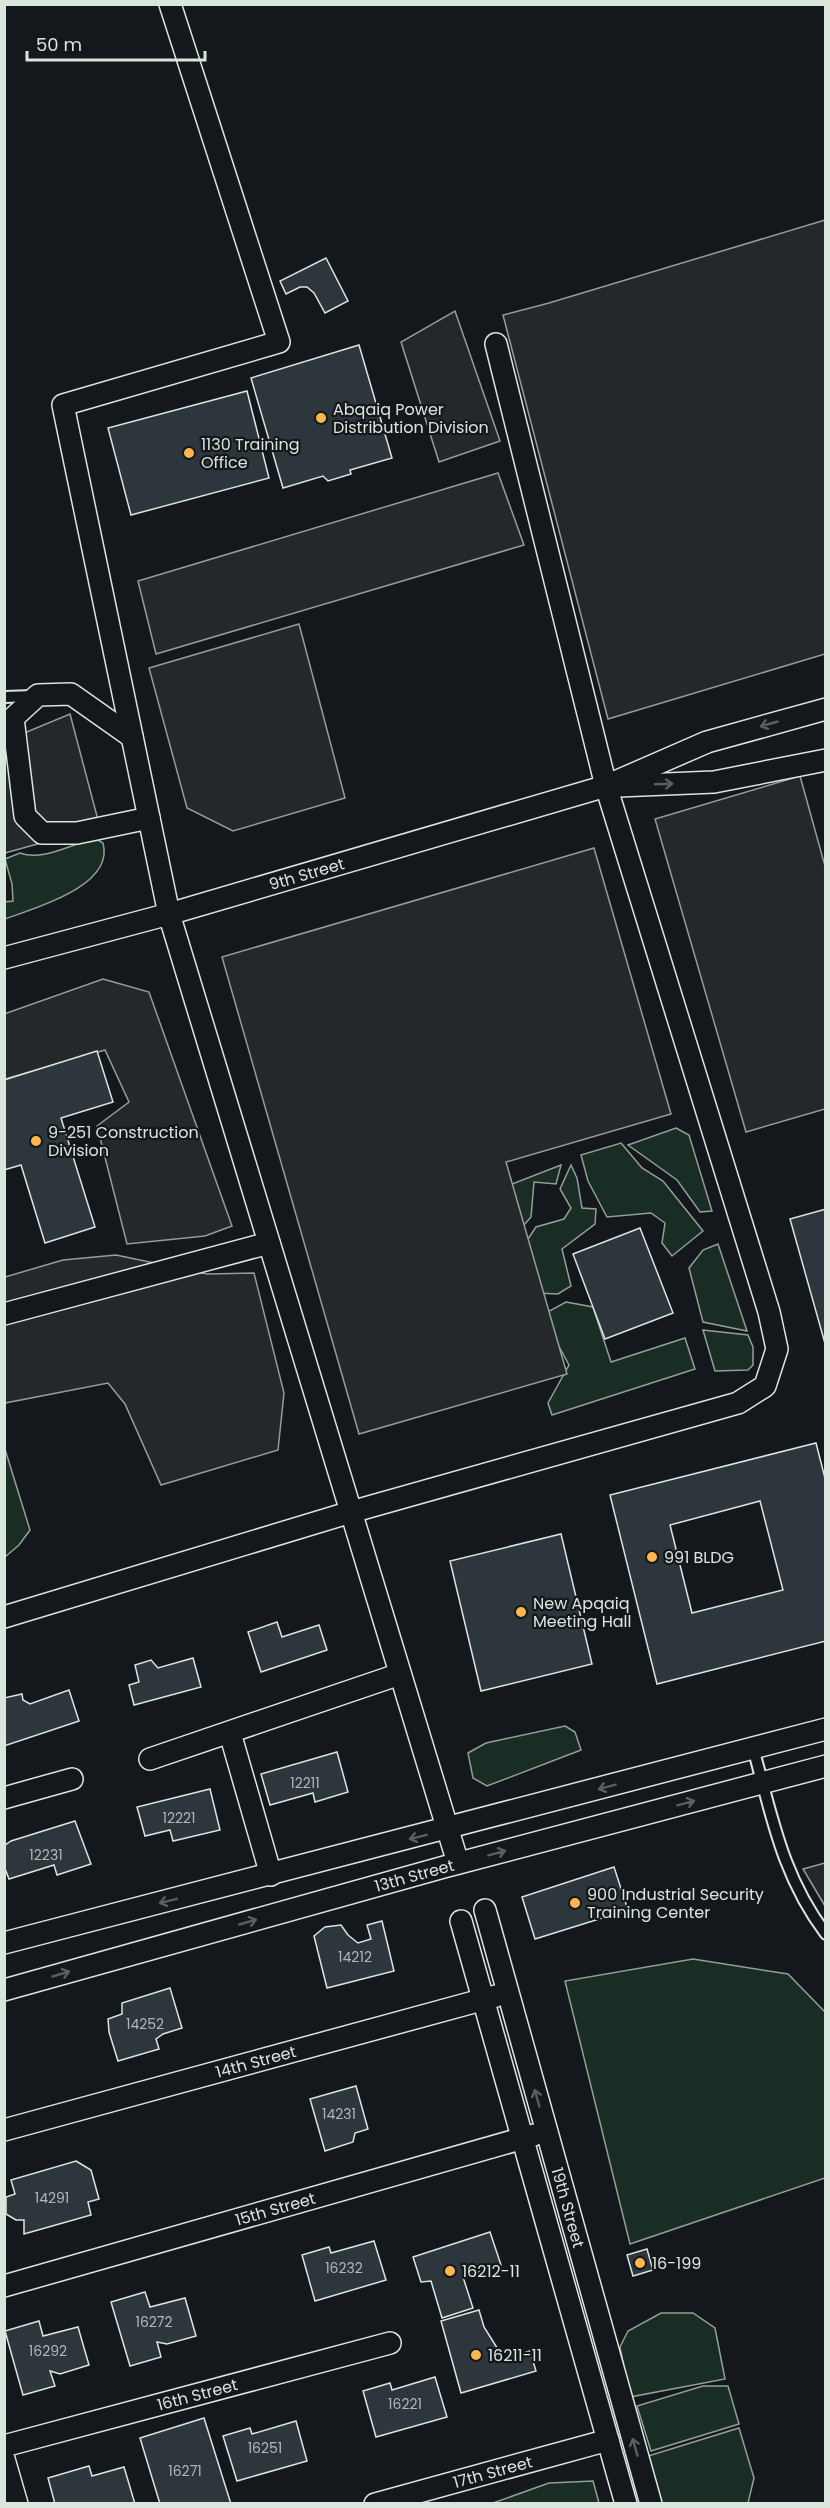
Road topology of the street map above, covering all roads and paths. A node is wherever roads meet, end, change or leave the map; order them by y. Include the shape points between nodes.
1 (170, 4) edge
2 (496, 344) dead end
3 (38, 695) junction
4 (4, 697) edge
5 (825, 709) edge
6 (132, 737) junction
7 (825, 760) edge
8 (606, 786) junction
9 (149, 818) junction
10 (169, 914) junction
11 (4, 958) edge
12 (269, 1243) junction
13 (4, 1314) edge
14 (351, 1512) junction
15 (4, 1617) edge
16 (400, 1674) junction
17 (825, 1729) edge
18 (230, 1733) junction
19 (753, 1748) junction
20 (150, 1759) dead end
21 (825, 1766) edge
22 (72, 1779) dead end
23 (763, 1782) junction
24 (4, 1798) edge
25 (448, 1830) junction
26 (458, 1863) junction
27 (271, 1875) junction
28 (485, 1910) dead end
29 (461, 1921) dead end
30 (825, 1934) edge
31 (4, 1943) edge
32 (4, 1990) edge
33 (508, 1992) junction
34 (482, 1999) junction
35 (4, 2130) edge
36 (546, 2131) junction
37 (522, 2138) junction
38 (4, 2286) edge
39 (390, 2343) dead end
40 (608, 2440) junction
41 (4, 2446) edge
42 (4, 2459) edge
43 (17, 2504) edge
44 (375, 2504) edge
45 (626, 2504) edge
46 (651, 2504) edge

1 - 6 street via 279,342 63,405
2 - 8 street
3 - 4 lane
3 - 6 street via 71,694
3 - 9 street via 13,718 25,816 42,832 77,833
5 -> 8 street via 707,742
6 - 9 street
8 -> 7 street via 714,782
8 - 10 street, 9th Street
8 - 14 street via 769,1312 777,1349 765,1386 738,1404
9 - 10 street
10 - 11 street, 9th Street
10 - 12 street
12 - 13 street
12 - 14 street
14 - 15 street
14 - 16 street
16 - 18 street
16 - 25 street
17 - 19 street
18 - 20 street
18 - 27 street
19 - 23 lane
19 -> 25 street
21 - 23 street, 13th Street
22 - 24 street
26 -> 23 street, 13th Street
23 - 30 lane via 784,1861
25 - 26 street
25 -> 27 street
32 -> 26 street, 13th Street
27 -> 31 street
28 - 33 street, 19th Street
29 - 34 street, 19th Street
33 - 34 street, 14th Street
36 -> 33 street, 19th Street
34 - 35 street, 14th Street
34 - 37 street, 19th Street
36 - 37 street, 15th Street
46 -> 36 street, 19th Street
37 - 38 street, 15th Street
37 - 40 street, 19th Street
39 - 41 street, 16th Street
40 - 44 street, 17th Street
40 - 45 street, 19th Street
42 - 43 street

